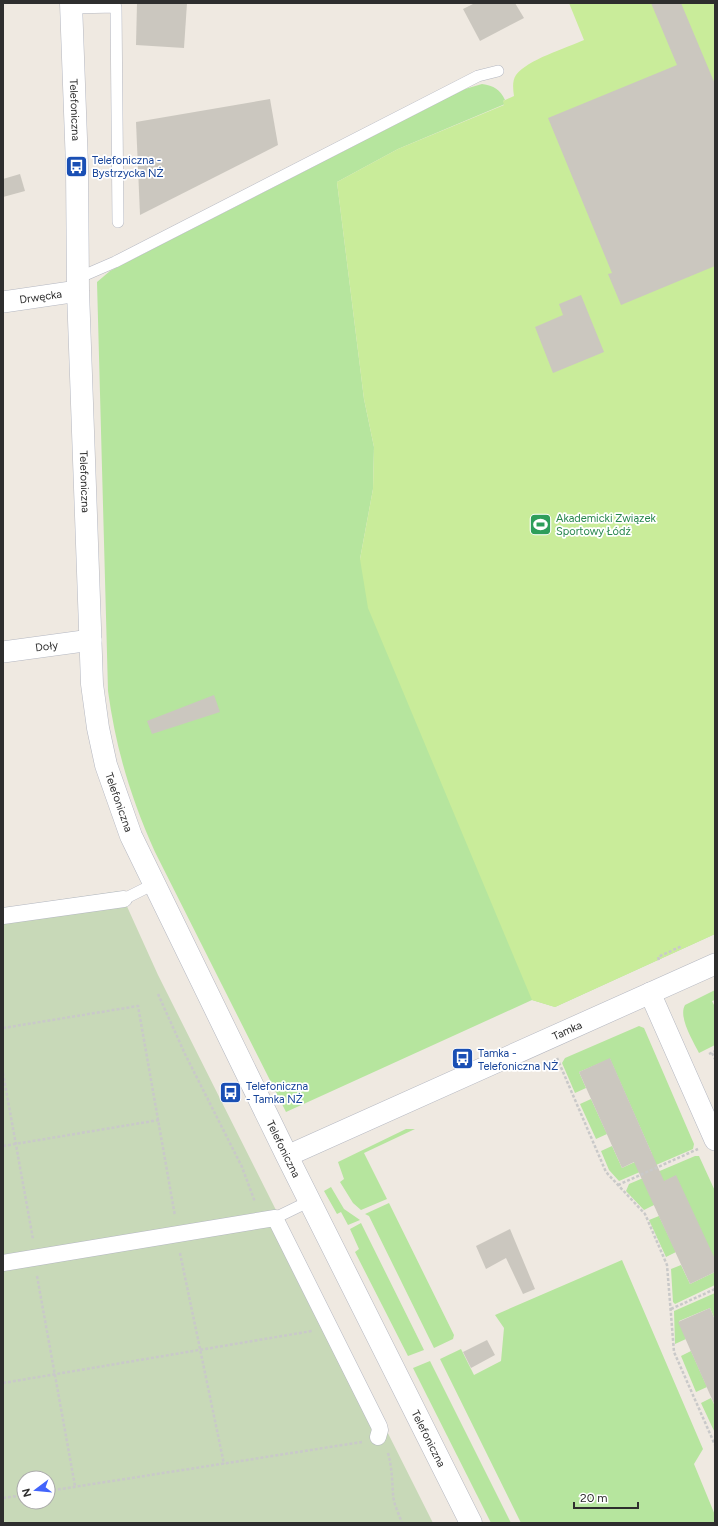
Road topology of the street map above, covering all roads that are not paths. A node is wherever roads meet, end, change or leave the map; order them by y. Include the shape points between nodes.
1 (116, 5) edge
2 (71, 6) edge
3 (498, 71) dead end
4 (118, 222) dead end
5 (78, 284) junction
6 (3, 302) edge
7 (91, 640) junction
8 (3, 652) edge
9 (154, 884) junction
10 (124, 899) joint
11 (3, 916) edge
12 (715, 964) edge
13 (650, 993) junction
14 (707, 1144) edge
15 (287, 1156) junction
16 (310, 1201) junction
17 (268, 1219) junction
18 (3, 1263) edge
19 (378, 1437) road end
20 (471, 1523) edge

1 - 2 lane
1 - 4 lane
2 - 5 street, Telefoniczna
3 - 5 lane via 478,76
5 - 6 street, Drwęcka
5 - 7 street, Telefoniczna
7 - 8 street, Doły
7 - 9 street, Telefoniczna via 94,706 106,765 131,836
9 - 10 lane
9 - 15 street, Telefoniczna
10 - 11 street
12 - 13 street, Tamka
13 - 14 street
13 - 15 street, Tamka
15 - 16 street, Telefoniczna
16 - 17 lane
16 - 20 street, Telefoniczna
17 - 18 street
17 - 19 street via 330,1328 379,1426

